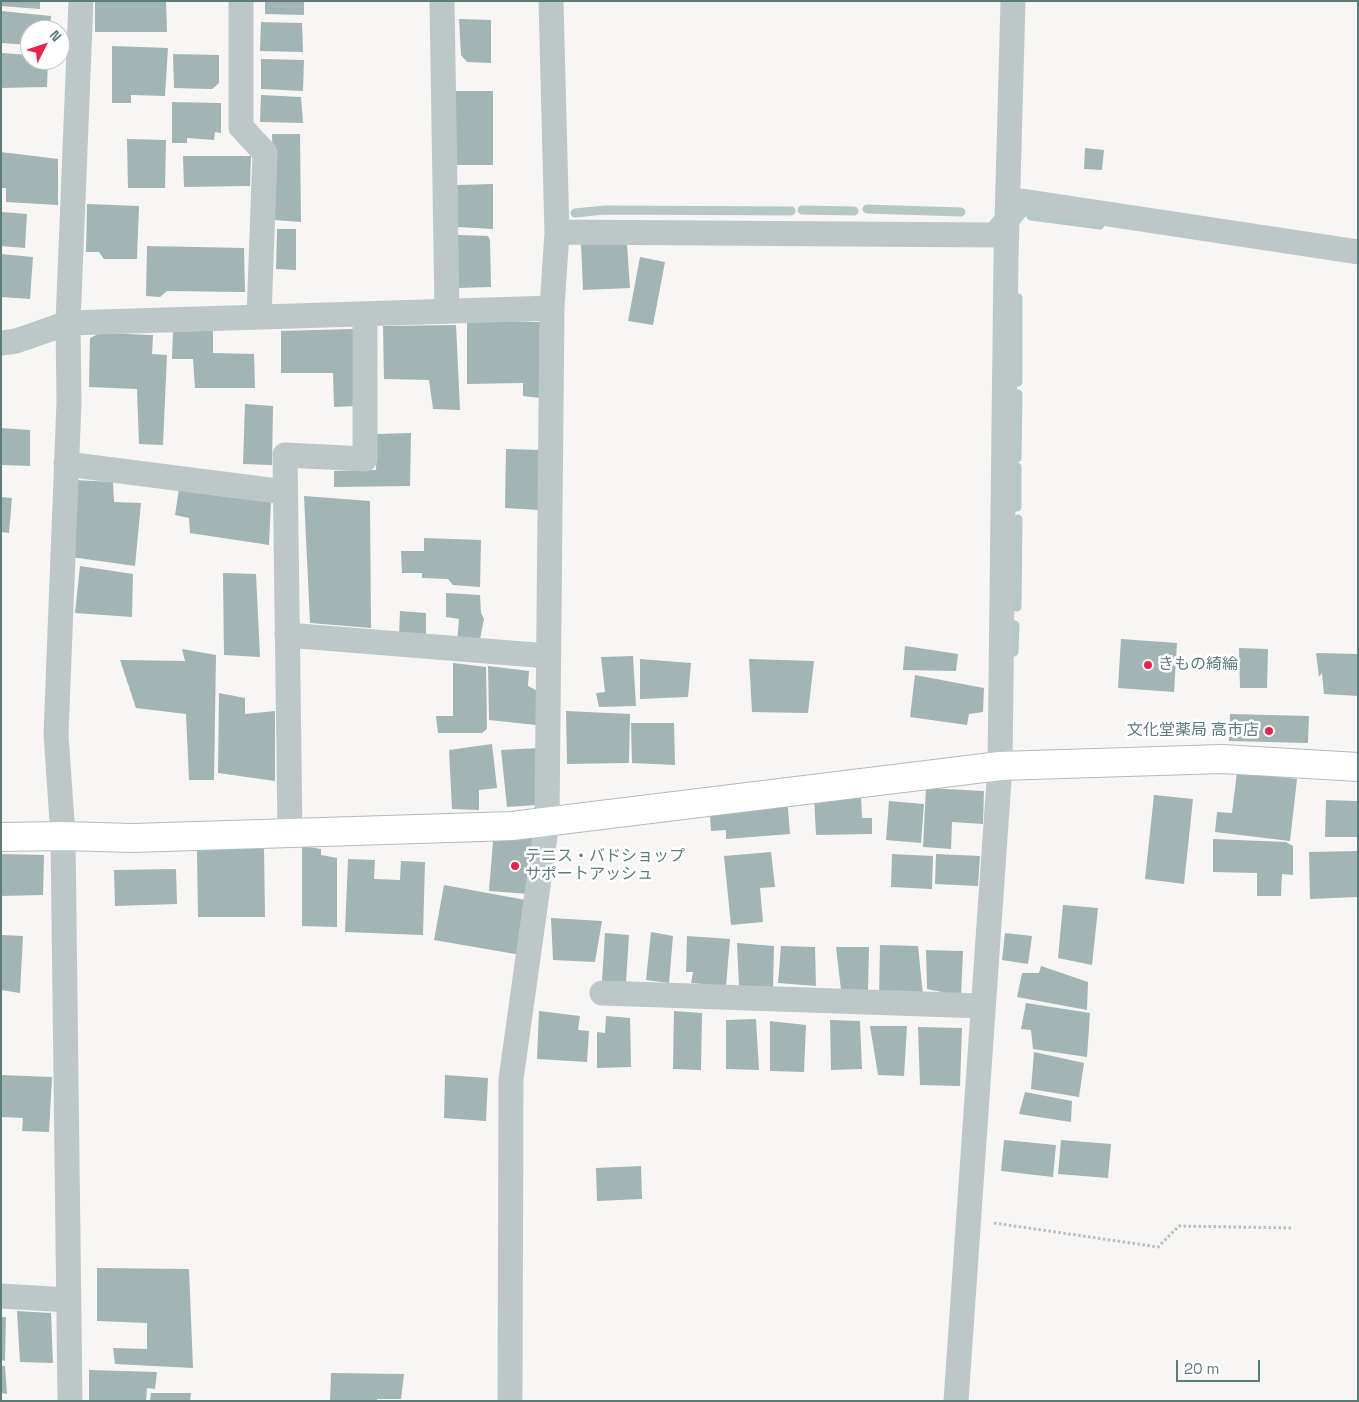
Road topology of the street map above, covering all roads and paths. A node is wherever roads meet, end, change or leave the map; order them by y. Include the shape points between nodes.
1 (81, 1) edge
2 (241, 1) edge
3 (442, 1) edge
4 (551, 1) edge
5 (1013, 1) edge
6 (1006, 220) junction
7 (557, 235) junction
8 (1358, 252) edge
9 (552, 308) junction
10 (447, 311) junction
11 (365, 314) junction
12 (259, 317) junction
13 (68, 323) junction
14 (1, 343) edge
15 (66, 464) junction
16 (285, 492) junction
17 (288, 635) junction
18 (548, 656) junction
19 (1000, 766) junction
20 (1358, 767) edge
21 (547, 822) junction
22 (290, 833) junction
23 (63, 836) junction
24 (1, 837) edge
25 (602, 993) dead end
26 (983, 1006) junction
27 (968, 1219) junction
28 (1291, 1228) dead end
29 (1, 1296) edge
30 (69, 1300) junction
31 (70, 1401) edge
32 (510, 1401) edge
33 (956, 1401) edge

1 - 13 street
2 - 12 street via 241,127 265,153
3 - 10 street
4 - 7 street
5 - 6 street
6 - 7 street via 995,235 557,232
6 - 8 street via 1022,201
6 - 19 street
7 - 9 street
9 - 10 street
9 - 18 street
10 - 11 street
11 - 12 street
11 - 16 street via 365,459 285,455
12 - 13 street
13 - 14 street
13 - 15 street
15 - 16 street
15 - 23 street via 56,734
16 - 17 street
17 - 18 street
17 - 22 street
18 - 21 street
19 - 20 street via 1222,759
19 - 21 street
19 - 26 street
21 - 22 street
21 - 32 street via 511,1079
22 - 23 street via 133,838
23 - 24 street
23 - 30 street
25 - 26 street
26 - 27 street
27 - 28 path via 1158,1247 1179,1226
27 - 33 street
29 - 30 street
30 - 31 street

